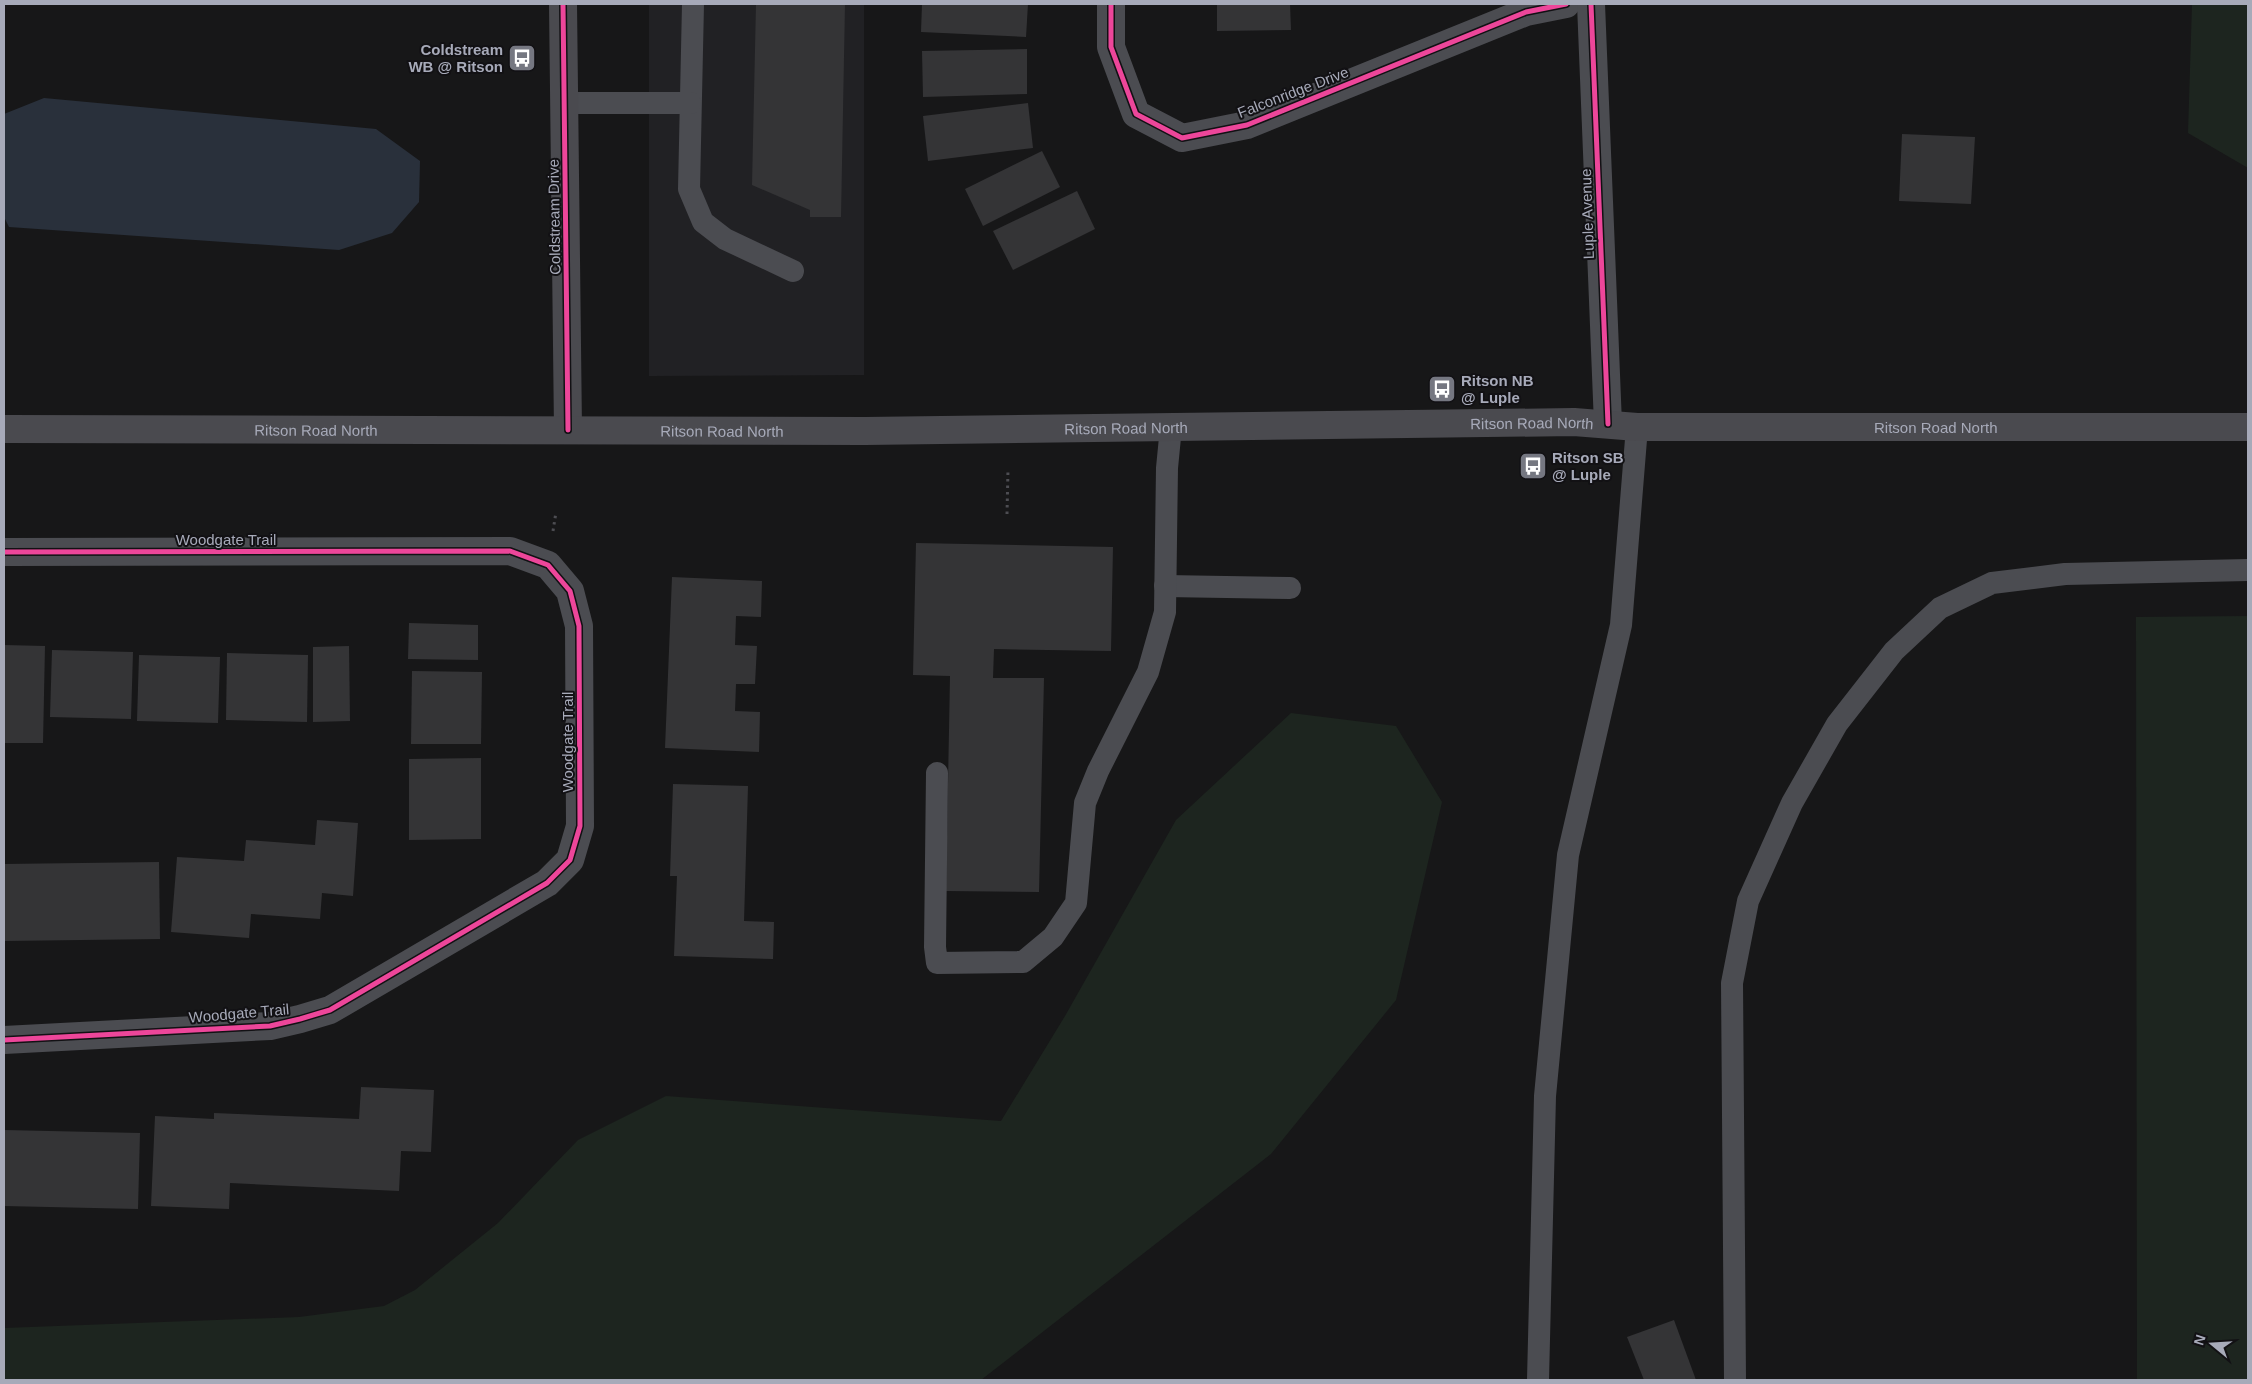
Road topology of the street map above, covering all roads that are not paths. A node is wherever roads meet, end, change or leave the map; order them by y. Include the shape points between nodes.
1 (564, 4) edge
2 (693, 4) edge
3 (1111, 4) edge
4 (1566, 4) edge
5 (1591, 4) edge
6 (564, 103) junction
7 (690, 103) junction
8 (793, 271) dead end
9 (1608, 424) junction
10 (1170, 427) junction
11 (1637, 427) junction
12 (2248, 427) edge
13 (4, 430) edge
14 (568, 430) junction
15 (4, 552) edge
16 (2248, 570) edge
17 (1165, 586) junction
18 (1290, 588) dead end
19 (937, 773) dead end
20 (4, 1040) edge
21 (1538, 1380) edge
22 (1735, 1380) edge

1 - 6 main road, Coldstream Drive
2 - 7 lane
3 - 4 street, Falconridge Drive via 1111,47 1136,114 1182,138 1247,125 1526,12
5 - 9 street, Luple Avenue
6 - 7 lane
6 - 14 main road, Coldstream Drive
7 - 8 lane via 689,189 703,222 725,240
9 - 10 main road, Ritson Road North
9 - 11 main road, Ritson Road North
10 - 14 main road, Ritson Road North
10 - 17 lane
11 - 12 main road, Ritson Road North
11 - 21 lane via 1621,625 1568,855 1545,1096
13 - 14 main road, Ritson Road North
15 - 20 street, Woodgate Trail via 510,551 548,565 570,591 578,626 580,826 570,860 547,883 330,1010 270,1026
16 - 22 lane via 2065,574 1992,583 1940,608 1894,651 1837,724 1792,803 1748,901 1732,983
17 - 18 lane
17 - 19 lane via 1165,612 1148,672 1085,803 1076,903 1053,937 1023,962 937,962

